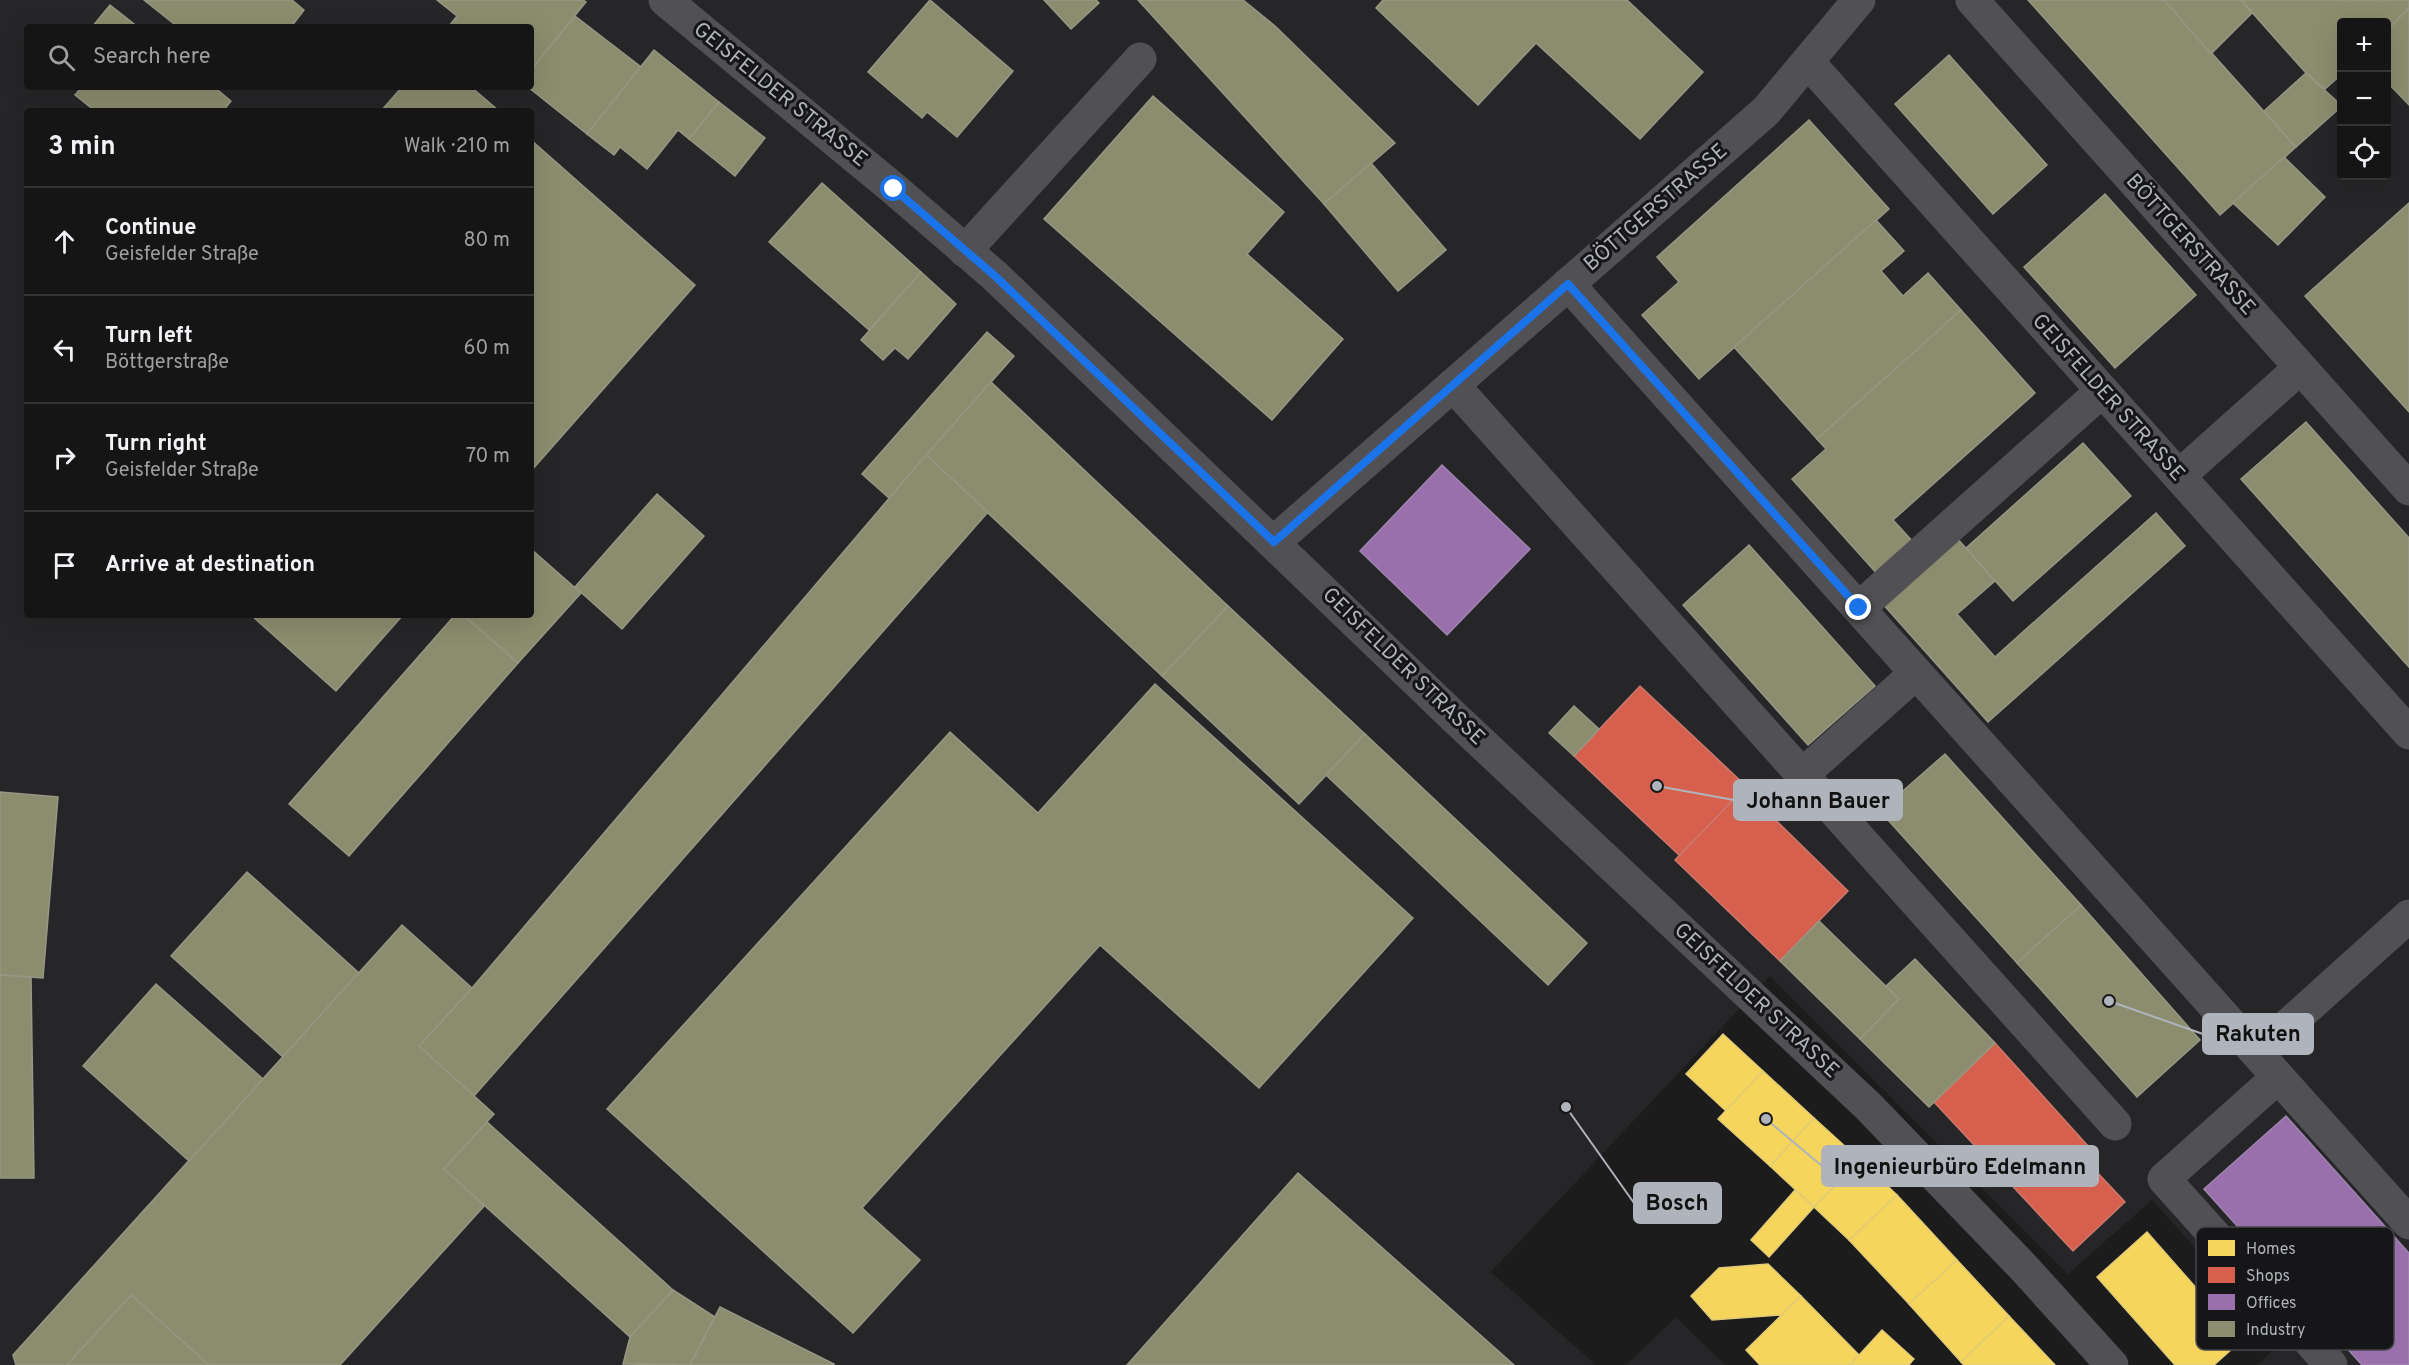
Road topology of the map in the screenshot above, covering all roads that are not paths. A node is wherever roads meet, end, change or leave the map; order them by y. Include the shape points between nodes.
1 (665, 0) edge
2 (1859, 0) edge
3 (1972, 0) edge
4 (1140, 59) dead end
5 (1808, 62) junction
6 (965, 251) junction
7 (1568, 284) junction
8 (2300, 368) junction
9 (1453, 385) junction
10 (2102, 391) junction
11 (2179, 476) junction
12 (2409, 489) edge
13 (1274, 542) junction
14 (1859, 608) junction
15 (1916, 673) junction
16 (2409, 733) edge
17 (1802, 775) junction
18 (2409, 916) edge
19 (2257, 1053) junction
20 (2278, 1077) junction
21 (2115, 1124) dead end
22 (2409, 1223) edge
23 (2207, 1227) edge
24 (2318, 1350) edge
25 (2112, 1365) edge
26 (2331, 1365) edge

1 - 6 street, GEISFELDER STRASSE
2 - 5 street, BÖTTGERSTRASSE
3 - 8 street, BÖTTGERSTRASSE
4 - 6 street
5 - 7 street, BÖTTGERSTRASSE via 1766,111
5 - 10 street, GEISFELDER STRASSE
6 - 13 street, GEISFELDER STRASSE
7 - 9 street, BÖTTGERSTRASSE
7 - 14 street
8 - 11 street
8 - 12 street, BÖTTGERSTRASSE
9 - 13 street, BÖTTGERSTRASSE
9 - 17 street
10 - 11 street, GEISFELDER STRASSE
10 - 14 street
11 - 16 street, GEISFELDER STRASSE
13 - 25 street, GEISFELDER STRASSE via 1869,1107
14 - 15 street
15 - 17 street
15 - 19 street
17 - 21 street
18 - 19 street
19 - 20 street
20 - 22 street
20 - 23 street via 2164,1179
24 - 26 street

